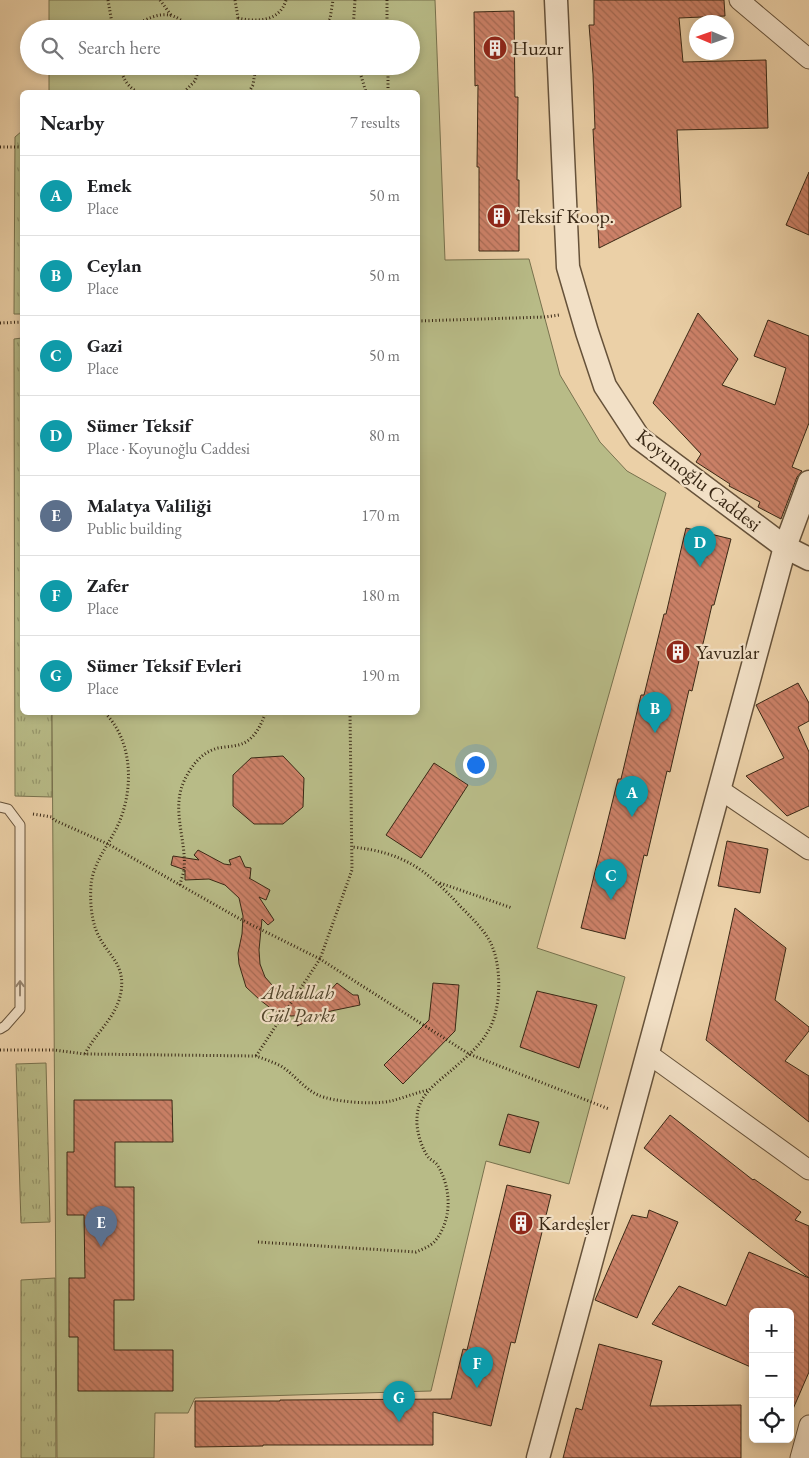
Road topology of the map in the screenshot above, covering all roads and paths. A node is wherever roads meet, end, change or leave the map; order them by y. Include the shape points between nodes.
1 (108, 0) edge
2 (160, 0) edge
3 (235, 0) edge
4 (286, 0) edge
5 (333, 0) edge
6 (355, 0) edge
7 (387, 0) edge
8 (556, 0) edge
9 (739, 0) edge
10 (172, 15) junction
11 (238, 18) joint
12 (111, 20) edge
13 (145, 20) edge
14 (181, 20) edge
15 (251, 20) edge
16 (262, 20) edge
17 (329, 20) edge
18 (354, 20) edge
19 (388, 20) edge
20 (809, 59) edge
21 (123, 75) edge
22 (196, 75) edge
23 (255, 75) edge
24 (361, 75) edge
25 (388, 75) edge
26 (133, 90) edge
27 (186, 90) edge
28 (250, 90) edge
29 (365, 90) edge
30 (388, 90) edge
31 (0, 147) edge
32 (20, 147) edge
33 (545, 317) dead end
34 (20, 322) edge
35 (420, 322) edge
36 (0, 323) edge
37 (809, 482) edge
38 (785, 547) junction
39 (809, 559) edge
40 (107, 715) edge
41 (264, 715) edge
42 (350, 715) edge
43 (719, 789) junction
44 (0, 807) edge
45 (52, 817) dead end
46 (108, 844) junction
47 (352, 847) junction
48 (809, 850) edge
49 (437, 882) junction
50 (180, 885) junction
51 (512, 908) dead end
52 (320, 958) junction
53 (0, 1028) edge
54 (0, 1050) edge
55 (647, 1053) junction
56 (85, 1054) junction
57 (469, 1054) junction
58 (256, 1056) junction
59 (429, 1090) junction
60 (630, 1118) junction
61 (809, 1170) edge
62 (258, 1242) dead end
63 (809, 1425) edge
64 (538, 1458) edge
65 (800, 1458) edge

1 - 12 path
2 - 10 path
3 - 11 path
4 - 16 path via 274,17
5 - 17 path
6 - 18 path
7 - 19 path
8 - 38 street, Koyunoğlu Caddesi via 568,267 605,386 639,438
9 - 20 street
10 - 13 path via 162,14
10 - 14 path
11 - 15 path
21 - 26 path
22 - 27 path
23 - 28 path
24 - 29 path
25 - 30 path
31 - 32 path
33 - 35 path
34 - 36 path
37 - 38 street
38 - 39 street, Koyunoğlu Caddesi
38 - 43 street
40 - 46 path via 122,738 129,772 124,810
41 - 50 path via 250,739 205,754 184,780 178,806 184,861
42 - 47 path
43 - 48 street
43 - 55 street
53 -> 44 lane via 20,1009 20,825 8,810
45 - 46 path
46 - 50 path
46 - 56 path via 93,874 91,906 96,931 116,961 122,982 119,1003
47 - 49 path via 371,849 410,862
47 - 52 path via 352,870
49 - 51 path
49 - 57 path via 477,924 495,955 499,988 494,1020 488,1033
50 - 52 path
52 - 57 path
52 - 58 path
54 - 56 path via 54,1050
55 - 60 street
55 - 61 street
56 - 58 path
57 - 59 path
57 - 60 path
58 - 59 path via 280,1066 317,1094 334,1100 389,1101
59 - 62 path via 418,1107 416,1119 420,1140 437,1164 447,1187 448,1200 447,1219 435,1242 416,1252
60 - 64 street
63 - 65 street

